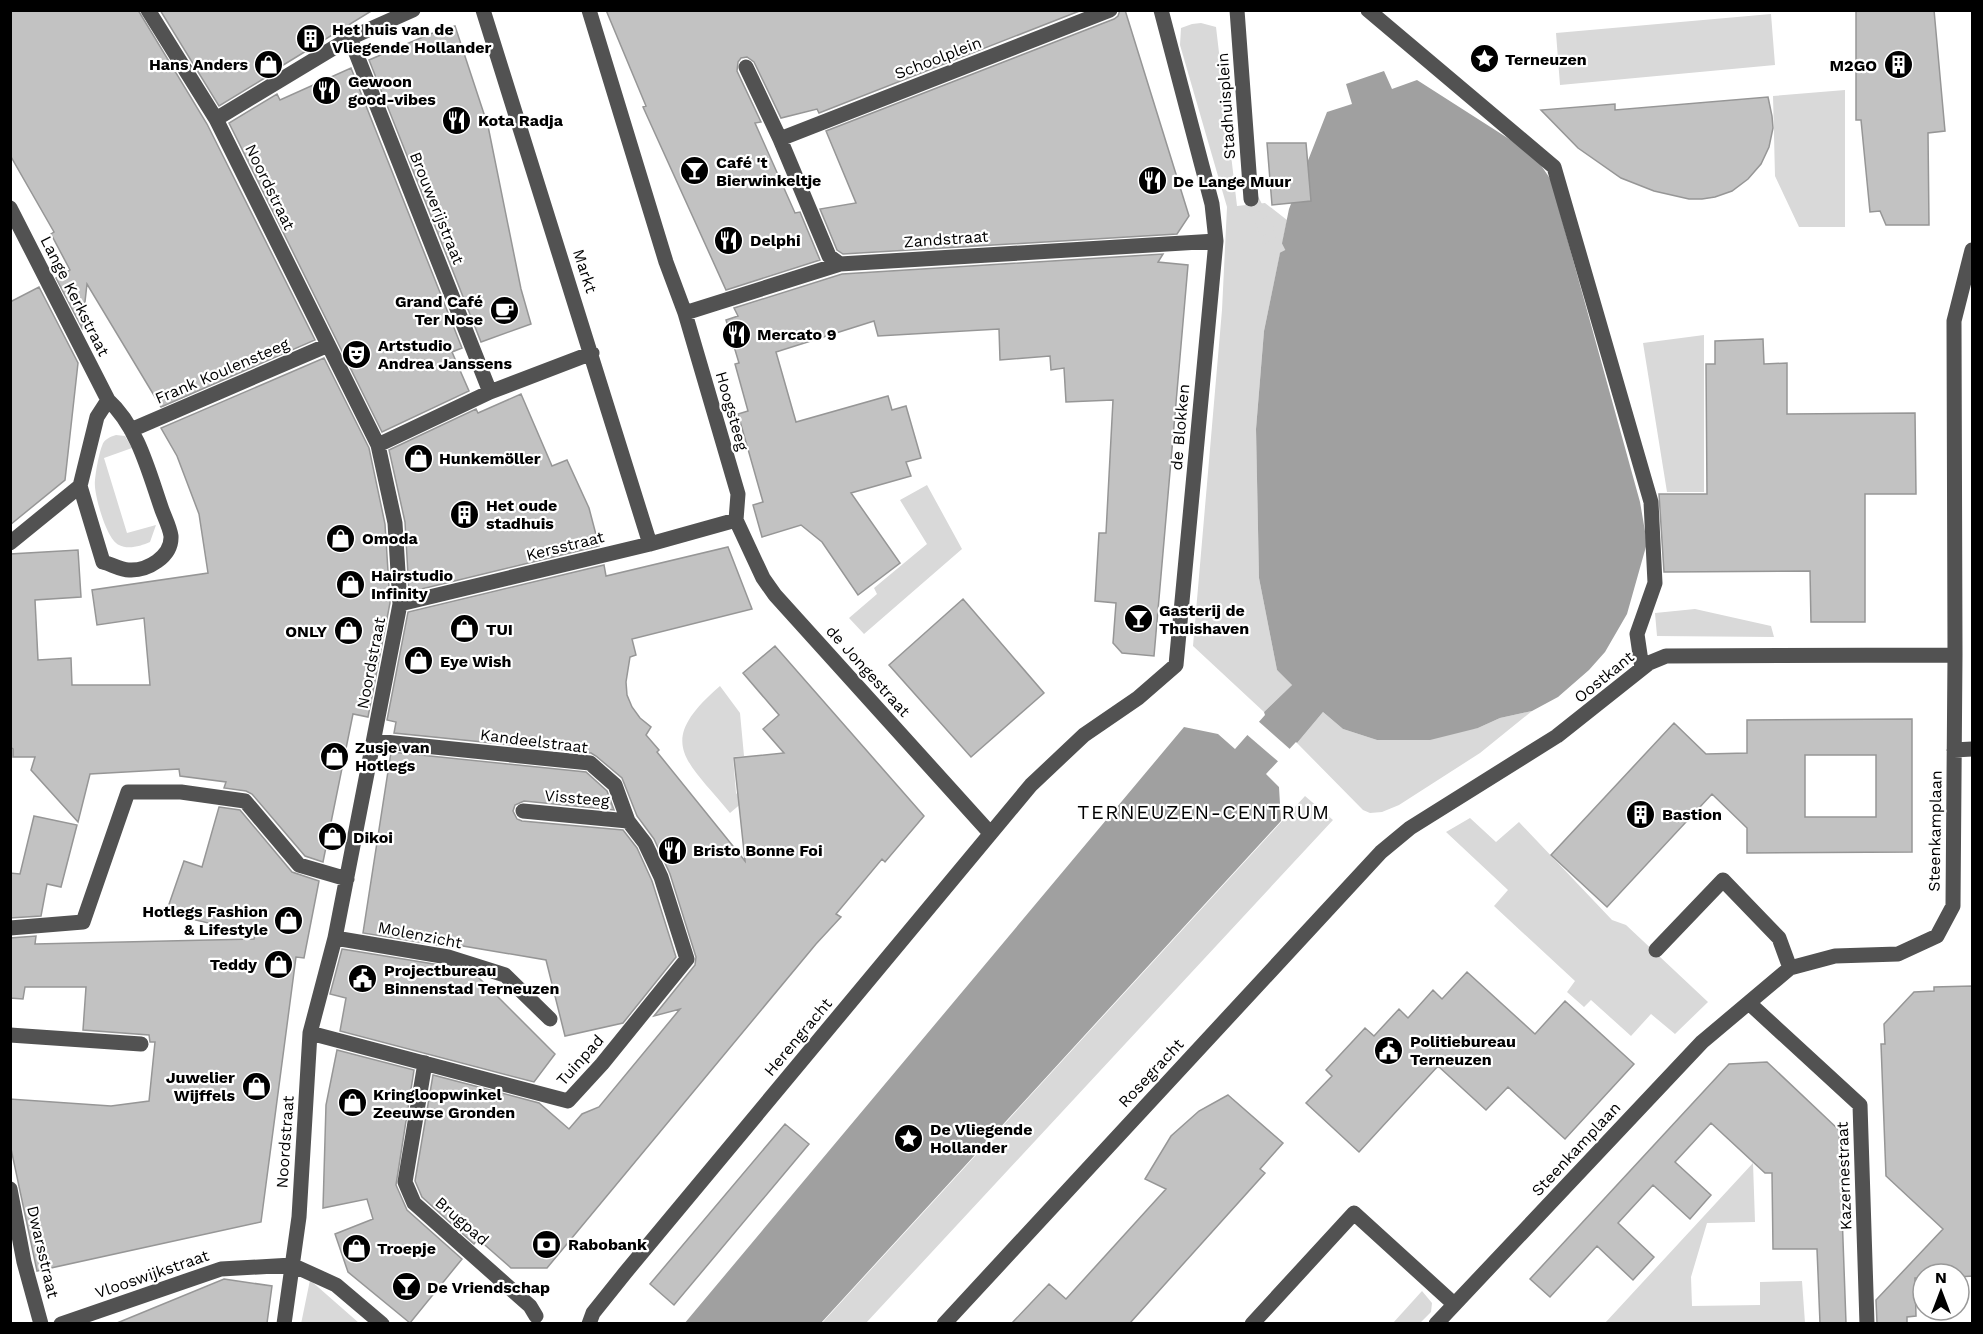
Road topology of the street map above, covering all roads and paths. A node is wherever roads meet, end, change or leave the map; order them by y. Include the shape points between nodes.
1 (148, 10) edge
2 (413, 10) edge
3 (483, 10) edge
4 (589, 10) edge
5 (1110, 10) edge
6 (1161, 10) edge
7 (1237, 10) edge
8 (1368, 10) edge
9 (350, 38) junction
10 (746, 67) dead end
11 (216, 119) junction
12 (780, 140) junction
13 (1251, 198) tunnel mouth
14 (10, 208) edge
15 (1216, 241) junction
16 (1972, 250) edge
17 (840, 264) junction
18 (685, 313) junction
19 (328, 345) junction
20 (591, 353) junction
21 (490, 392) junction
22 (108, 400) junction
23 (131, 430) junction
24 (378, 445) junction
25 (80, 486) junction
26 (736, 520) junction
27 (10, 543) edge
28 (650, 544) junction
29 (400, 604) junction
30 (1955, 655) junction
31 (1642, 668) junction
32 (375, 741) junction
33 (1972, 749) edge
34 (1954, 750) junction
35 (1031, 785) joint
36 (523, 811) dead end
37 (628, 820) junction
38 (990, 833) junction
39 (1386, 847) joint
40 (661, 877) joint
41 (347, 879) junction
42 (10, 928) edge
43 (335, 938) junction
44 (1656, 950) dead end
45 (1790, 968) junction
46 (1749, 1003) junction
47 (550, 1019) dead end
48 (310, 1033) junction
49 (10, 1035) edge
50 (141, 1044) dead end
51 (425, 1063) junction
52 (10, 1189) edge
53 (17, 1263) edge
54 (292, 1265) junction
55 (1454, 1304) junction
56 (536, 1316) dead end
57 (591, 1318) edge
58 (41, 1323) edge
59 (61, 1323) edge
60 (284, 1323) edge
61 (382, 1323) edge
62 (944, 1323) edge
63 (1252, 1323) edge
64 (1436, 1323) edge
65 (1867, 1323) edge

1 - 11 street, Noordstraat
2 - 9 street
3 - 20 street, Markt
4 - 18 street
5 - 12 street, Schoolplein
6 - 15 street, de Blokken via 1212,204
7 - 13 street, Stadhuisplein
8 - 31 street via 1554,167 1651,502 1655,583 1637,634
9 - 11 street
9 - 21 street, Brouwerijstraat
10 - 12 street
11 - 19 street, Noordstraat
12 - 17 street via 829,256
14 - 22 street, Lange Kerkstraat
15 - 17 street, Zandstraat
15 - 35 street, de Blokken via 1176,665 1138,698 1084,735
16 - 30 street, Steenkamplaan via 1954,321
17 - 18 street, Zandstraat
18 - 26 street, Hoogsteeg via 738,494
19 - 23 street, Frank Koulensteeg
19 - 24 street, Noordstraat
20 - 21 street
20 - 28 street, Markt
21 - 24 street
22 - 23 street, Lange Kerkstraat
22 - 25 street via 97,417
23 - 25 street, Lange Kerkstraat via 171,537 167,552 153,565 128,571 103,561
24 - 29 street, Noordstraat via 395,523
25 - 27 street
26 - 28 street, Kersstraat
26 - 38 street, de Jongestraat via 763,578 776,595
28 - 29 street, Kersstraat
29 - 32 street, Noordstraat
30 - 31 street, Oostkant via 1666,656
30 - 34 street, Steenkamplaan
31 - 39 street, Oostkant via 1557,736
32 - 37 street, Kandeelstraat via 590,763 615,785
32 - 41 street, Noordstraat
33 - 34 street
34 - 45 street, Steenkamplaan via 1953,906 1937,936 1898,954 1835,956
35 - 38 street, Herengracht
36 - 37 street, Vissteeg
37 - 40 street, Kandeelstraat via 645,843
38 - 57 street, Herengracht
39 - 62 street, Rosegracht
40 - 51 street, Tuinpad via 687,959 568,1101
41 - 42 street via 299,865 245,801 181,792 128,792 83,922
41 - 43 street, Noordstraat
43 - 47 street, Molenzicht via 448,957 505,975
43 - 48 street, Noordstraat
44 - 45 street via 1723,880 1779,938
45 - 46 street, Steenkamplaan
46 - 55 street, Steenkamplaan via 1702,1042
46 - 65 street, Kazernestraat via 1860,1105
48 - 51 street, Tuinpad
48 - 54 street, Noordstraat via 299,1217
49 - 50 street
51 - 56 street, Brugpad via 405,1182 414,1203 530,1306
52 - 53 street, Dwarsstraat
53 - 58 street, Dwarsstraat
54 - 59 street, Vlooswijkstraat via 221,1269
54 - 60 street, Noordstraat
54 - 61 street via 336,1285
55 - 63 street via 1354,1212
55 - 64 street, Steenkamplaan

